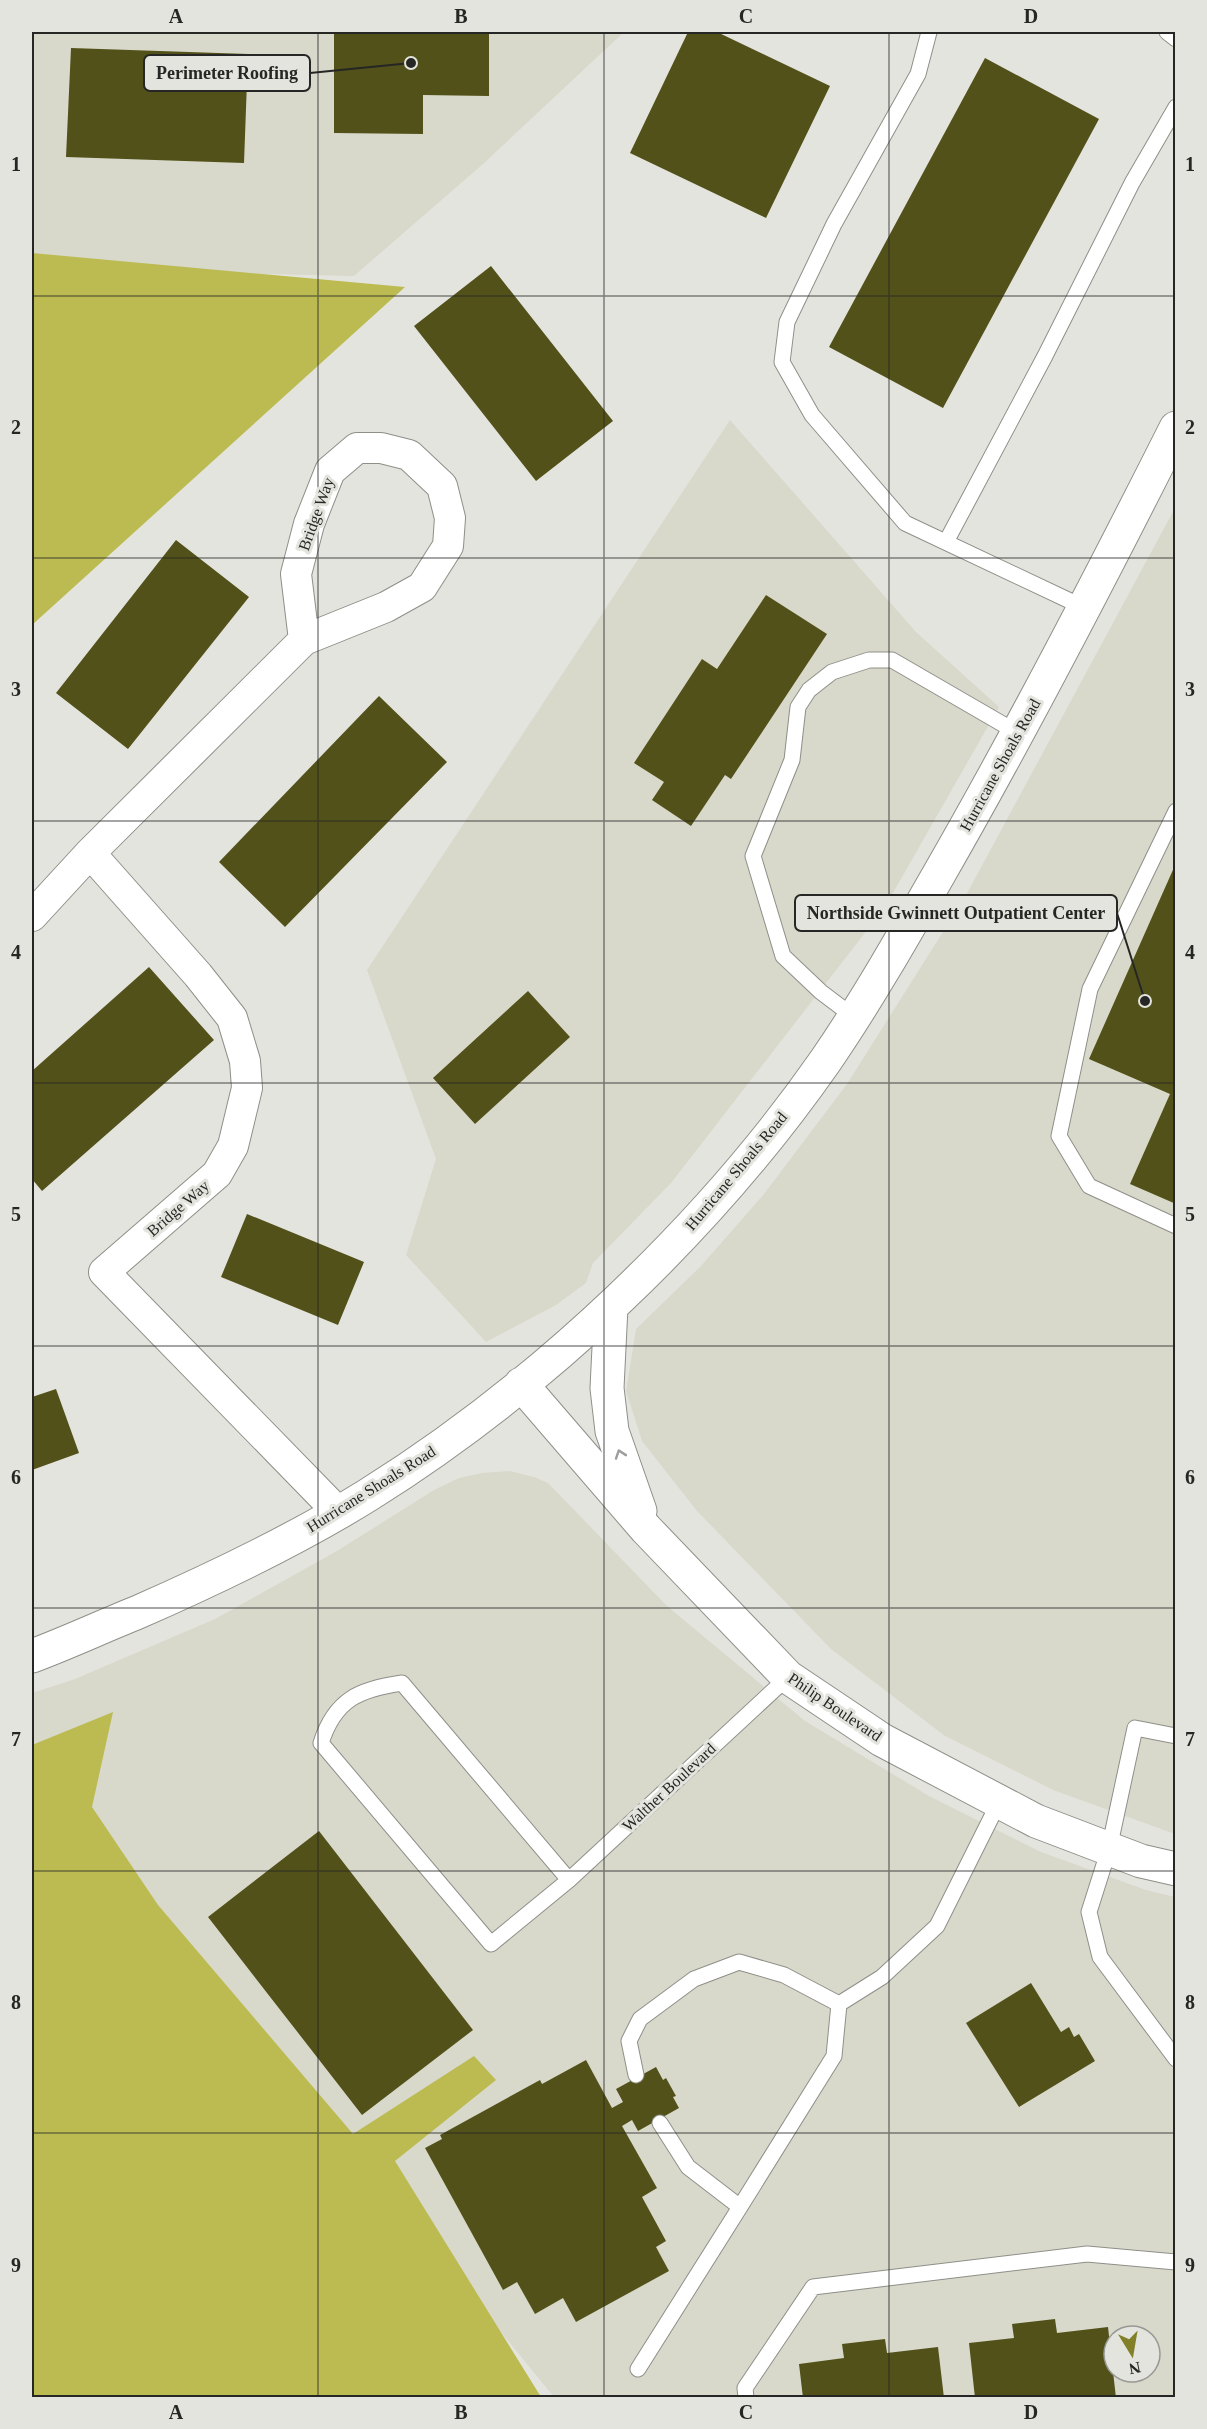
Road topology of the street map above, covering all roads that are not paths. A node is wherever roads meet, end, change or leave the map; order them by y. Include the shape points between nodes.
1 (930, 32) edge
2 (1167, 32) edge
3 (1176, 39) edge
4 (1176, 106) edge
5 (1176, 428) edge
6 (946, 542) junction
7 (1085, 608) junction
8 (304, 640) junction
9 (1018, 733) junction
10 (1176, 811) edge
11 (90, 853) junction
12 (32, 916) edge
13 (854, 1017) junction
14 (1176, 1226) edge
15 (611, 1307) junction
16 (521, 1384) junction
17 (338, 1512) junction
18 (646, 1529) junction
19 (32, 1656) edge
20 (788, 1677) junction
21 (1176, 1736) edge
22 (999, 1802) junction
23 (1109, 1849) junction
24 (1176, 1869) edge
25 (569, 1880) junction
26 (839, 2004) junction
27 (1176, 2059) edge
28 (636, 2075) dead end
29 (660, 2123) dead end
30 (740, 2207) junction
31 (1176, 2262) edge
32 (638, 2369) dead end
33 (746, 2397) edge

1 - 6 lane via 918,74 834,224 786,322 782,362 812,415 905,523
2 - 3 lane
4 - 6 lane
5 - 7 street, Hurricane Shoals Road
6 - 7 lane
7 - 9 street, Hurricane Shoals Road
8 - 8 street, Bridge Way via 386,607 422,586 448,546 450,519 442,486 410,455 381,448 357,448 330,471 309,524 296,574
8 - 11 street, Bridge Way
9 - 13 street, Hurricane Shoals Road
9 - 13 lane via 892,660 869,660 832,672 809,690 798,707 792,760 753,856 783,956
10 - 14 lane via 1090,989 1059,1136 1089,1186
11 - 12 street, Bridge Way
11 - 17 street, Bridge Way via 232,1018 245,1061 247,1088 233,1146 217,1174 104,1272
13 - 15 street, Hurricane Shoals Road via 771,1132 706,1209
15 - 16 street, Hurricane Shoals Road
18 -> 15 street via 612,1431 608,1388
16 - 17 street, Hurricane Shoals Road via 416,1463
16 - 18 street, Philip Boulevard
17 - 19 street, Hurricane Shoals Road via 224,1575
18 - 20 street, Philip Boulevard
20 - 22 street, Philip Boulevard via 882,1740
20 - 25 lane, Walther Boulevard
21 - 23 lane via 1135,1728
22 - 23 street, Philip Boulevard
22 - 26 lane via 937,1926 882,1977
23 - 24 street, Philip Boulevard
23 - 27 lane via 1089,1912 1100,1957
25 - 25 lane, Walther Boulevard via 491,1944 321,1743 326,1726 346,1700 372,1687 402,1683
26 - 28 lane via 784,1975 739,1962 694,1979 640,2019 629,2041
26 - 30 lane via 834,2056
29 - 30 lane via 688,2167
30 - 32 lane
31 - 33 lane via 1088,2254 813,2287 745,2388

